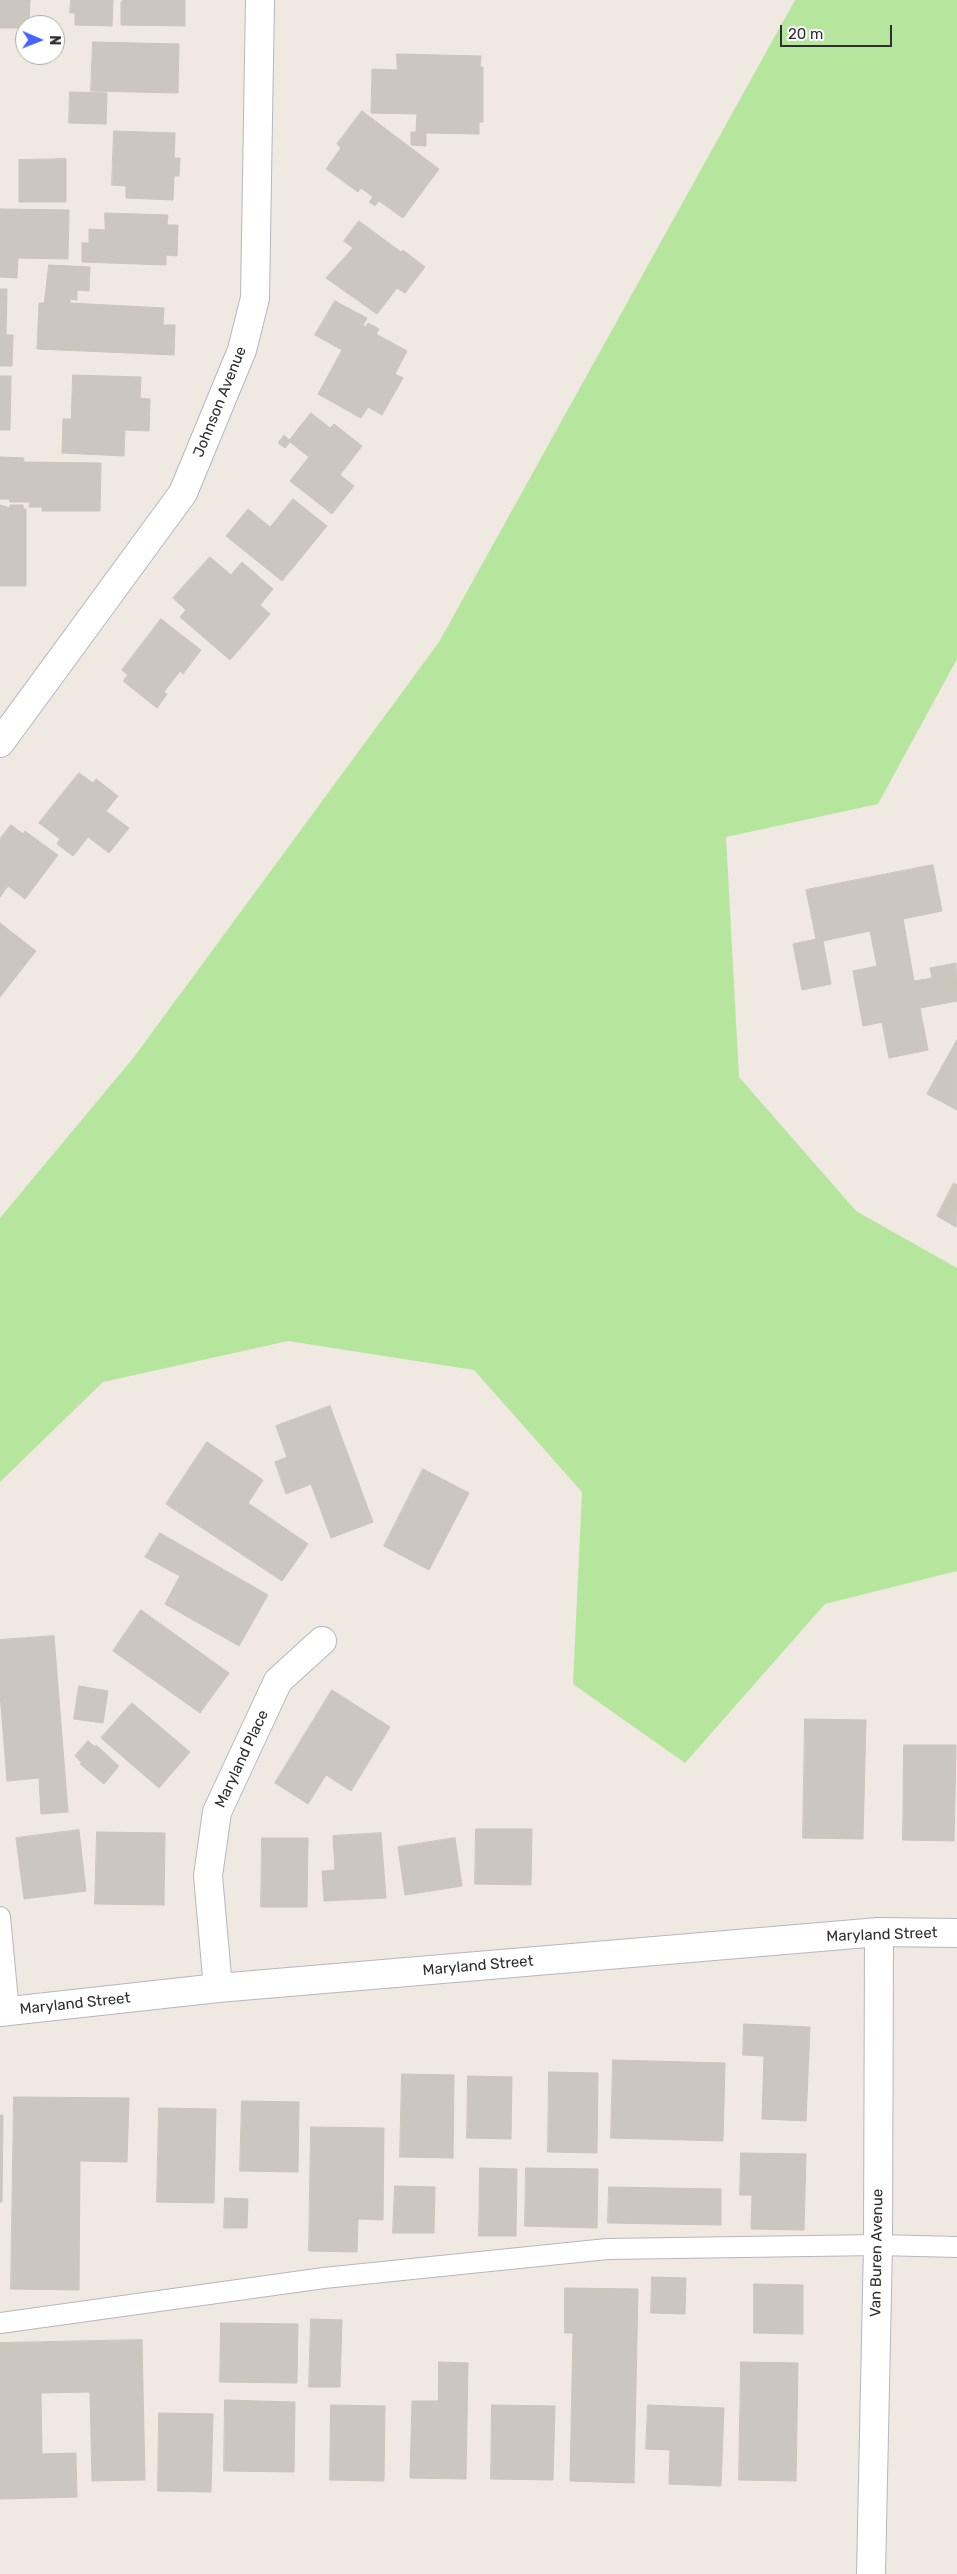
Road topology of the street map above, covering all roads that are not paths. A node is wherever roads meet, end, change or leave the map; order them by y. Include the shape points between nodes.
1 (260, 0) edge
2 (0, 743) edge
3 (322, 1641) dead end
4 (0, 1917) edge
5 (879, 1932) junction
6 (957, 1933) edge
7 (218, 1988) junction
8 (4, 2012) edge
9 (878, 2245) junction
10 (957, 2247) edge
11 (0, 2323) edge
12 (871, 2574) edge

1 - 2 street, Johnson Avenue via 255,298 242,350 183,493
3 - 7 street, Maryland Place via 278,1681 217,1812 208,1876
4 - 8 lane
5 - 6 street, Maryland Street
5 - 7 street, Maryland Street
5 - 9 street, Van Buren Avenue
7 - 8 street, Maryland Street
9 - 10 lane
9 - 11 lane via 607,2249 324,2278
9 - 12 street, Van Buren Avenue

